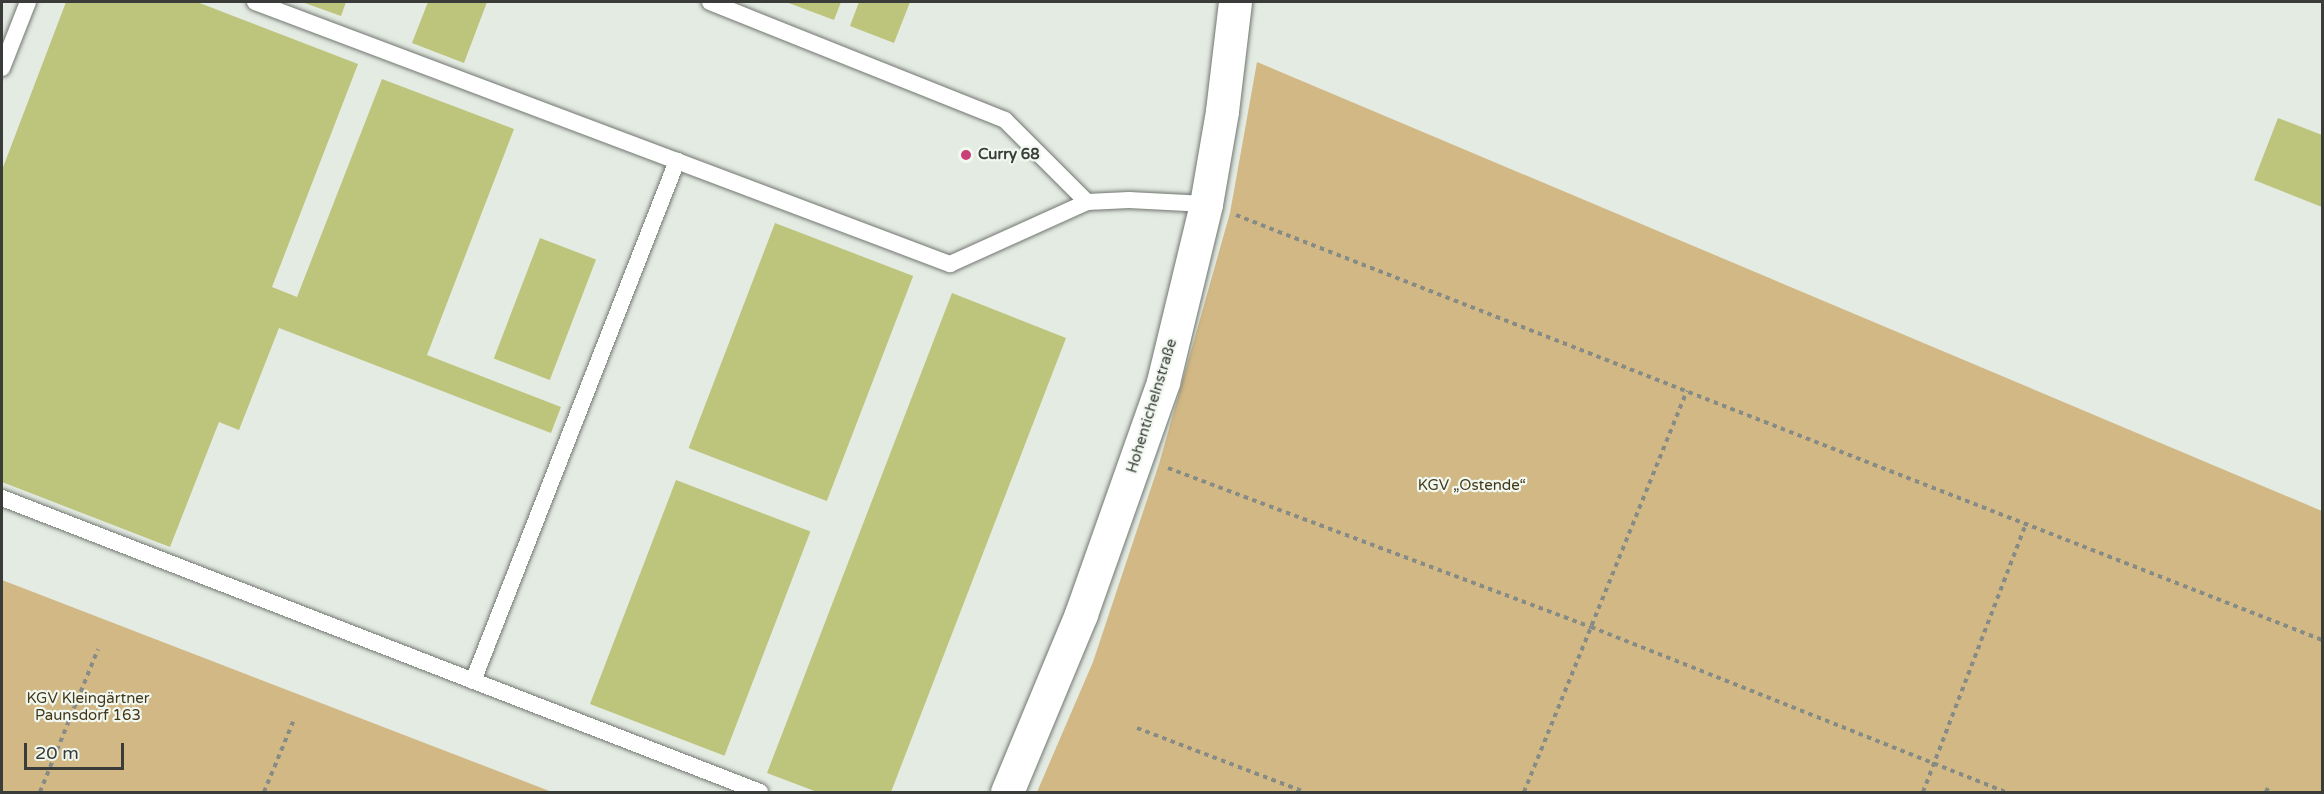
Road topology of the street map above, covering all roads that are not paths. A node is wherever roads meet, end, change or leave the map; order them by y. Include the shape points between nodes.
1 (27, 2) edge
2 (255, 2) edge
3 (710, 2) edge
4 (1235, 2) edge
5 (2, 68) edge
6 (677, 161) junction
7 (1087, 202) junction
8 (1206, 204) junction
9 (2, 498) edge
10 (473, 681) junction
11 (760, 792) edge
12 (1007, 792) edge

1 - 5 lane
2 - 6 lane
3 - 7 lane via 1005,120
4 - 8 main road, Hohentichelnstraße
6 - 7 lane via 950,264
6 - 10 lane
7 - 8 lane
8 - 12 main road, Hohentichelnstraße via 1155,404 1081,614
9 - 10 lane
10 - 11 lane

